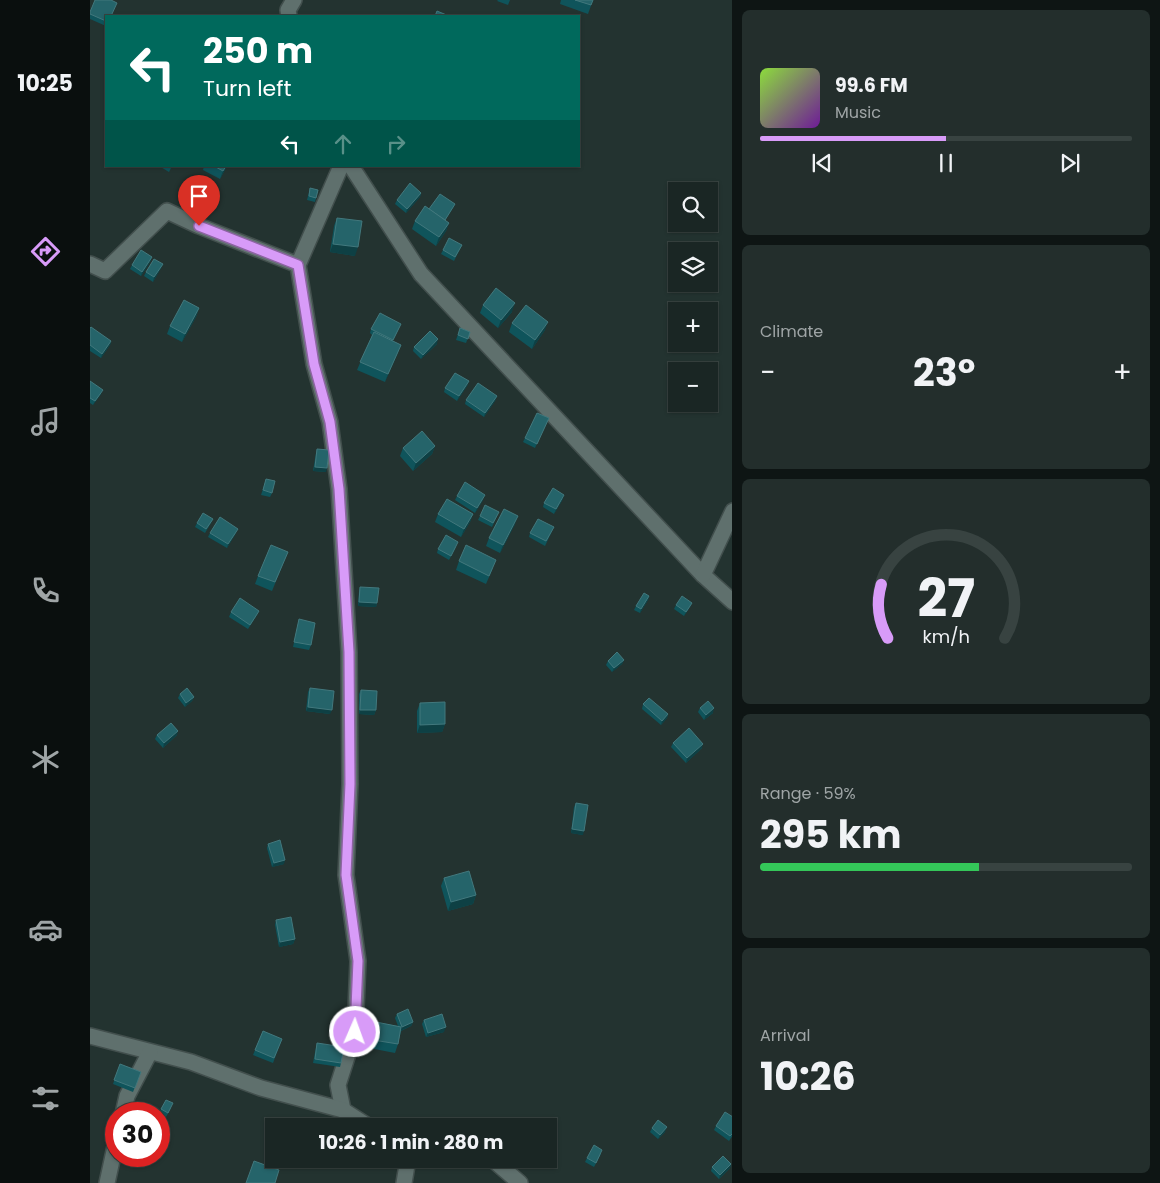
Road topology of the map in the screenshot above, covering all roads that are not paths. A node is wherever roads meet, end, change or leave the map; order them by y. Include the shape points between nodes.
1 (294, 0) edge
2 (288, 15) edge
3 (341, 167) edge
4 (352, 167) edge
5 (90, 264) edge
6 (298, 265) junction
7 (732, 512) edge
8 (702, 575) junction
9 (732, 602) edge
10 (90, 1036) edge
11 (150, 1052) junction
12 (126, 1102) edge
13 (343, 1110) junction
14 (356, 1118) edge
15 (110, 1167) edge
16 (406, 1168) edge
17 (502, 1168) edge
18 (106, 1183) edge
19 (404, 1183) edge
20 (520, 1183) edge

1 - 2 street
3 - 6 street
4 - 8 street via 421,274
5 - 6 street via 105,271 166,210
6 - 13 street via 314,364 330,422 339,489 349,652 350,784 346,875 358,961 355,1032 338,1086
7 - 8 street
8 - 9 street
10 - 11 street
11 - 12 street
11 - 13 street via 191,1062 261,1088
13 - 14 street
15 - 18 street
16 - 19 street
17 - 20 street

